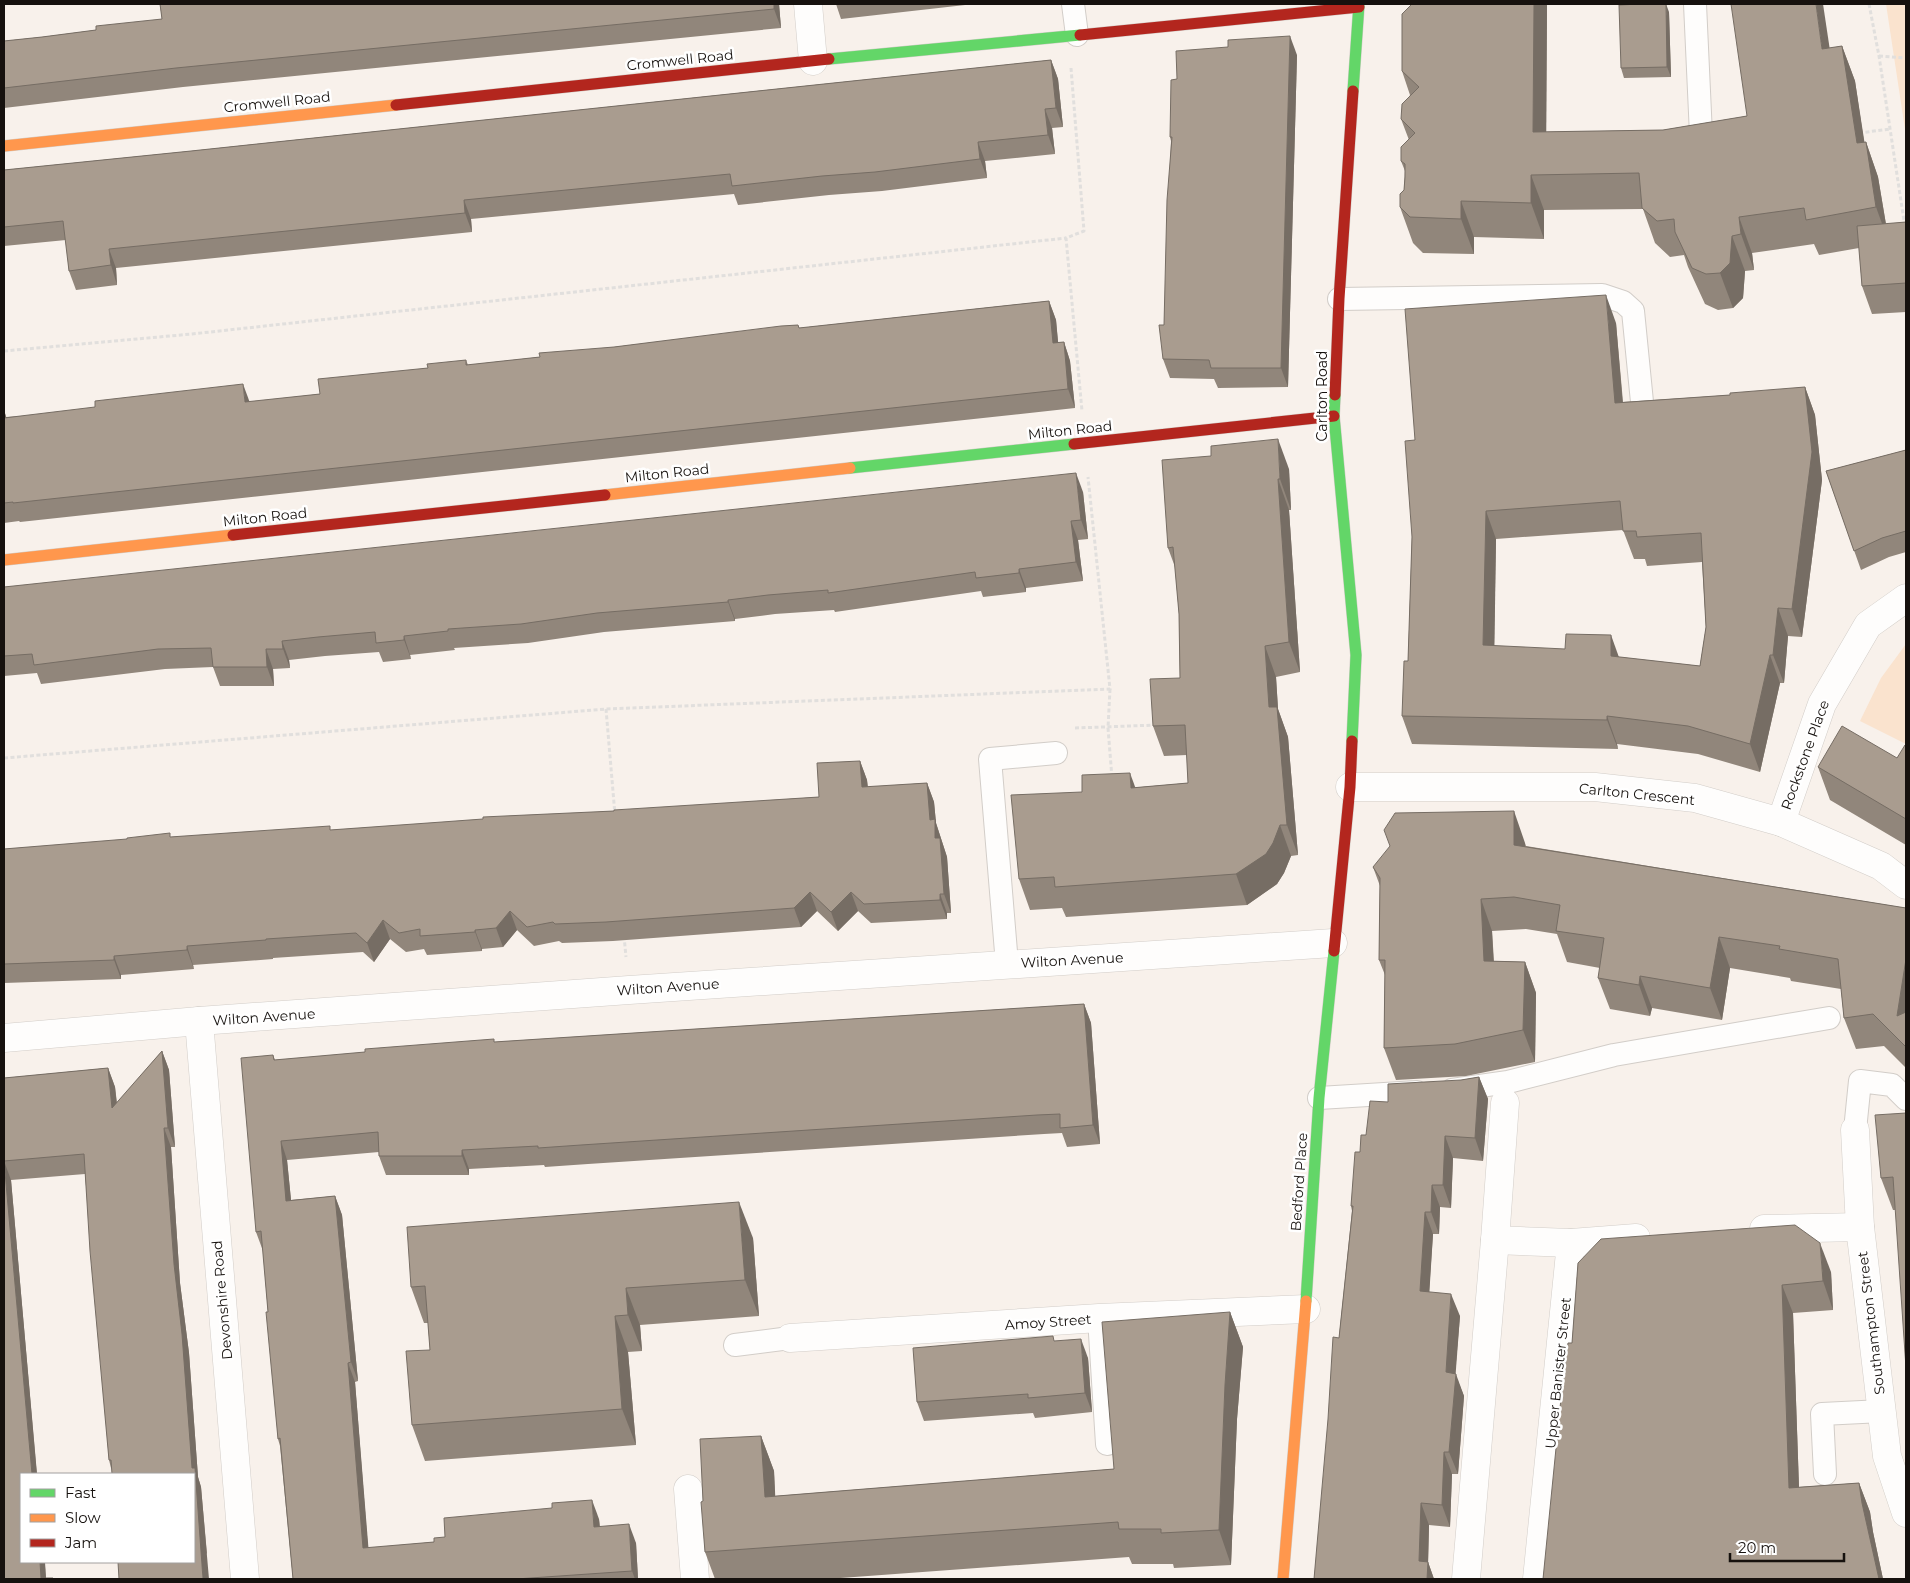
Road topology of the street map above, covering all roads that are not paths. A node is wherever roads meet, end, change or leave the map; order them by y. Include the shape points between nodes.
1 (808, 4) edge
2 (1073, 4) edge
3 (1695, 4) edge
4 (1359, 6) edge
5 (1073, 35) junction
6 (813, 61) junction
7 (1701, 135) edge
8 (4, 146) edge
9 (1339, 298) junction
10 (1642, 402) edge
11 (1334, 416) junction
12 (4, 560) edge
13 (1906, 598) edge
14 (1056, 753) road end
15 (1350, 788) junction
16 (1781, 822) junction
17 (1906, 884) edge
18 (1333, 943) junction
19 (1007, 964) junction
20 (1829, 1018) dead end
21 (199, 1021) junction
22 (4, 1038) edge
23 (1319, 1098) junction
24 (1906, 1099) edge
25 (1505, 1104) dead end
26 (1855, 1130) joint
27 (1860, 1227) junction
28 (1735, 1230) edge
29 (1659, 1236) edge
30 (1495, 1240) junction
31 (1571, 1243) junction
32 (1306, 1310) junction
33 (1099, 1318) junction
34 (790, 1338) joint
35 (735, 1345) dead end
36 (1882, 1410) junction
37 (1107, 1444) edge
38 (1825, 1474) dead end
39 (688, 1489) dead end
40 (1906, 1514) edge
41 (245, 1579) edge
42 (695, 1579) edge
43 (1284, 1579) edge
44 (1466, 1579) edge
45 (1537, 1579) edge

1 - 6 street
2 - 5 lane
3 - 7 lane
4 - 5 street, Cromwell Road
4 - 9 street, Carlton Road
5 - 6 street, Cromwell Road
6 - 8 street, Cromwell Road
9 - 10 lane via 1602,295 1623,302 1633,311
9 - 11 street, Carlton Road
11 - 12 street, Milton Road
11 - 15 street, Carlton Road via 1356,655
13 - 16 street, Rockstone Place via 1868,625 1822,704
14 - 19 lane via 990,760
15 - 16 street, Carlton Crescent via 1595,787 1695,798
15 - 18 street, Bedford Place
16 - 17 street, Carlton Crescent via 1881,866
18 - 19 street, Wilton Avenue
18 - 23 street, Bedford Place
19 - 21 street, Wilton Avenue
20 - 23 lane via 1614,1055 1468,1089
21 - 22 street, Wilton Avenue
21 - 41 street, Devonshire Road
23 - 32 street, Bedford Place
24 - 26 lane via 1892,1085 1860,1081
25 - 30 street
26 - 27 street, Southampton Street
27 - 28 street
27 - 36 street, Southampton Street
29 - 31 street
30 - 31 street
30 - 44 street
31 - 45 street, Upper Banister Street
32 - 33 street, Amoy Street
32 - 43 street, Bedford Place
33 - 34 street, Amoy Street
33 - 37 lane
34 - 35 lane
36 - 38 lane via 1822,1414
36 - 40 street, Southampton Street via 1887,1456
39 - 42 street

